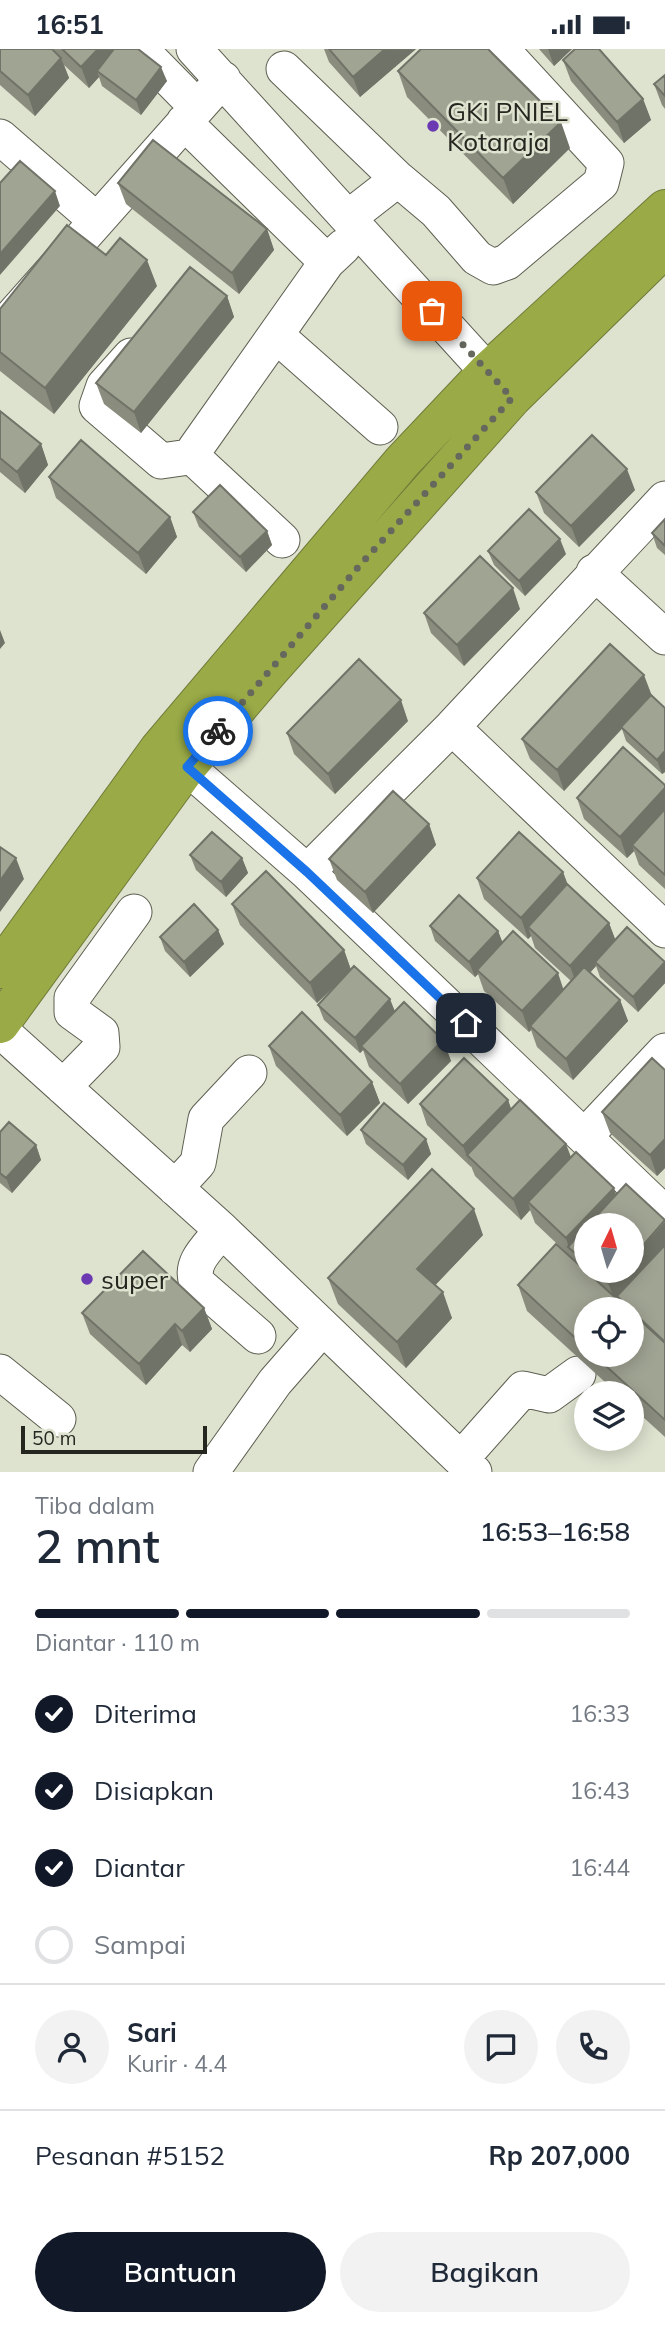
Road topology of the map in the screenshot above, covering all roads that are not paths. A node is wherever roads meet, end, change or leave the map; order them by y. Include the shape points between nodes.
1 (140, 49) edge
2 (194, 49) edge
3 (501, 49) edge
4 (284, 69) dead end
5 (223, 79) junction
6 (190, 115) junction
7 (6, 154) edge
8 (398, 179) junction
9 (665, 209) edge
10 (96, 220) junction
11 (354, 224) junction
12 (665, 248) edge
13 (327, 262) junction
14 (0, 330) edge
15 (151, 333) edge
16 (277, 336) junction
17 (500, 385) junction
18 (380, 427) dead end
19 (196, 456) junction
20 (665, 499) edge
21 (282, 540) dead end
22 (594, 572) junction
23 (665, 637) edge
24 (452, 727) junction
25 (187, 767) junction
26 (307, 872) junction
27 (134, 912) dead end
28 (665, 930) edge
29 (0, 969) edge
30 (0, 1024) edge
31 (0, 1030) edge
32 (665, 1051) edge
33 (249, 1073) dead end
34 (63, 1087) junction
35 (586, 1136) junction
36 (175, 1188) junction
37 (665, 1214) edge
38 (222, 1230) junction
39 (323, 1327) junction
40 (258, 1336) dead end
41 (0, 1372) edge
42 (578, 1374) dead end
43 (58, 1419) dead end
44 (468, 1465) edge
45 (211, 1472) edge

1 - 6 street
2 - 5 street
3 - 8 street via 606,163 601,183 507,262 493,267 477,258 436,211
4 - 8 street
5 - 6 street
5 - 11 street
6 - 10 street
6 - 13 street
7 - 10 street
8 - 11 street
9 - 17 highway
10 - 14 street
11 - 13 street
11 - 17 street
12 - 17 highway
13 - 16 street
15 - 19 street via 104,386 97,406 161,461
16 - 18 street
16 - 19 street via 213,421 195,449
17 - 25 highway
17 - 29 highway via 402,462 159,749
19 - 21 street
20 - 22 street
22 - 23 street
22 - 24 street
24 - 26 street
24 - 28 street
25 - 26 street
25 - 30 highway
26 - 35 street
27 - 34 street via 72,999 72,1012 101,1033 102,1047
31 - 34 street
32 - 35 street
33 - 36 street via 206,1119 198,1163
34 - 36 street
35 - 37 street
36 - 38 street
38 - 39 street
38 - 40 street via 193,1273 197,1283
39 - 44 street
39 - 45 street via 275,1382
41 - 43 street
42 - 44 street via 549,1395 523,1389

